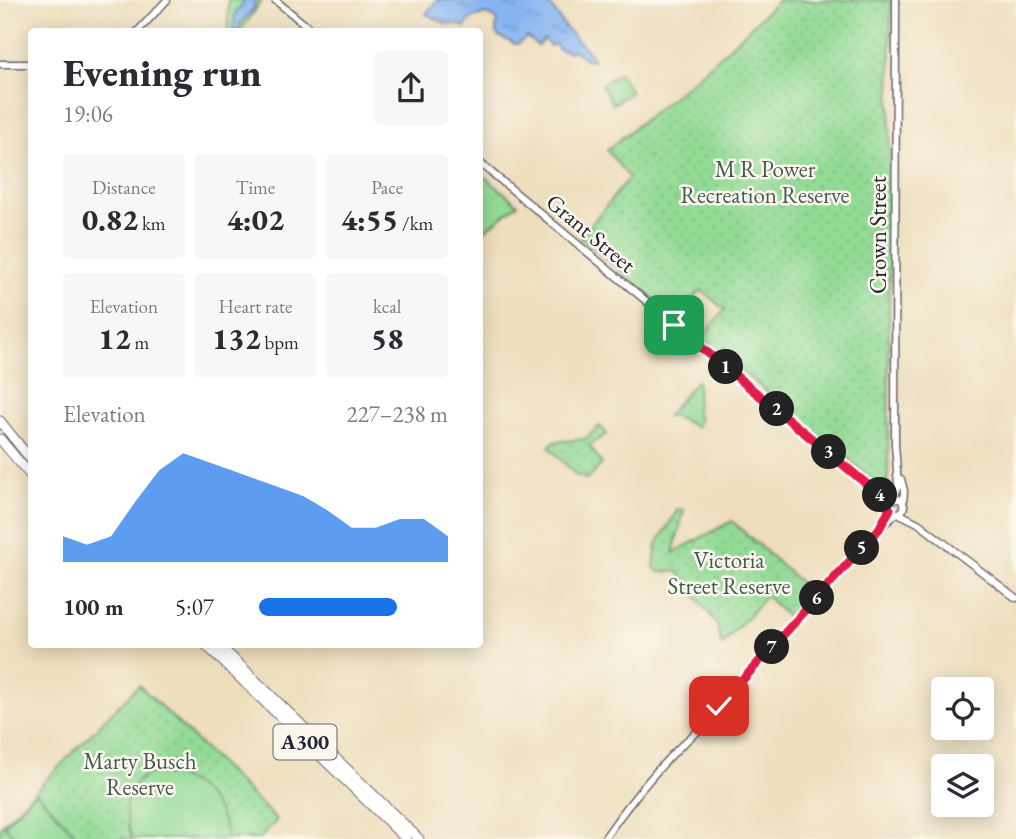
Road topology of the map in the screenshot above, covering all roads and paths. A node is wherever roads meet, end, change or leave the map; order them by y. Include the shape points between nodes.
1 (167, 0) edge
2 (275, 0) edge
3 (895, 0) edge
4 (141, 28) edge
5 (309, 28) edge
6 (0, 64) edge
7 (28, 64) edge
8 (483, 165) edge
9 (0, 421) edge
10 (0, 439) edge
11 (28, 456) edge
12 (898, 470) junction
13 (28, 472) edge
14 (875, 491) junction
15 (894, 500) junction
16 (903, 506) junction
17 (890, 508) junction
18 (898, 513) junction
19 (918, 523) junction
20 (879, 529) junction
21 (1016, 598) edge
22 (209, 648) edge
23 (222, 648) edge
24 (721, 703) junction
25 (706, 713) junction
26 (712, 720) junction
27 (703, 723) junction
28 (406, 839) edge
29 (419, 839) edge
30 (604, 839) edge

1 - 4 street
2 - 5 street
3 - 12 street, Crown Street
6 - 7 street
8 - 14 street, Grant Street
9 - 11 highway
10 - 13 highway
12 - 15 street, Crown Street
12 - 16 street, Crown Street
14 - 15 street, Grant Street
14 - 17 street, Grant Street
15 - 16 street, Grant Street
15 - 17 street, Crown Street
16 - 18 street
16 - 19 street
17 - 18 street, Grant Street
17 - 20 street, Crown Street
18 - 19 street
18 - 20 street
19 - 21 street
20 - 24 street
22 - 28 highway, A300
23 - 29 highway, A300
24 - 25 street
24 - 26 street
25 - 26 street
25 - 27 street via 701,715
26 - 27 street
27 - 30 street

